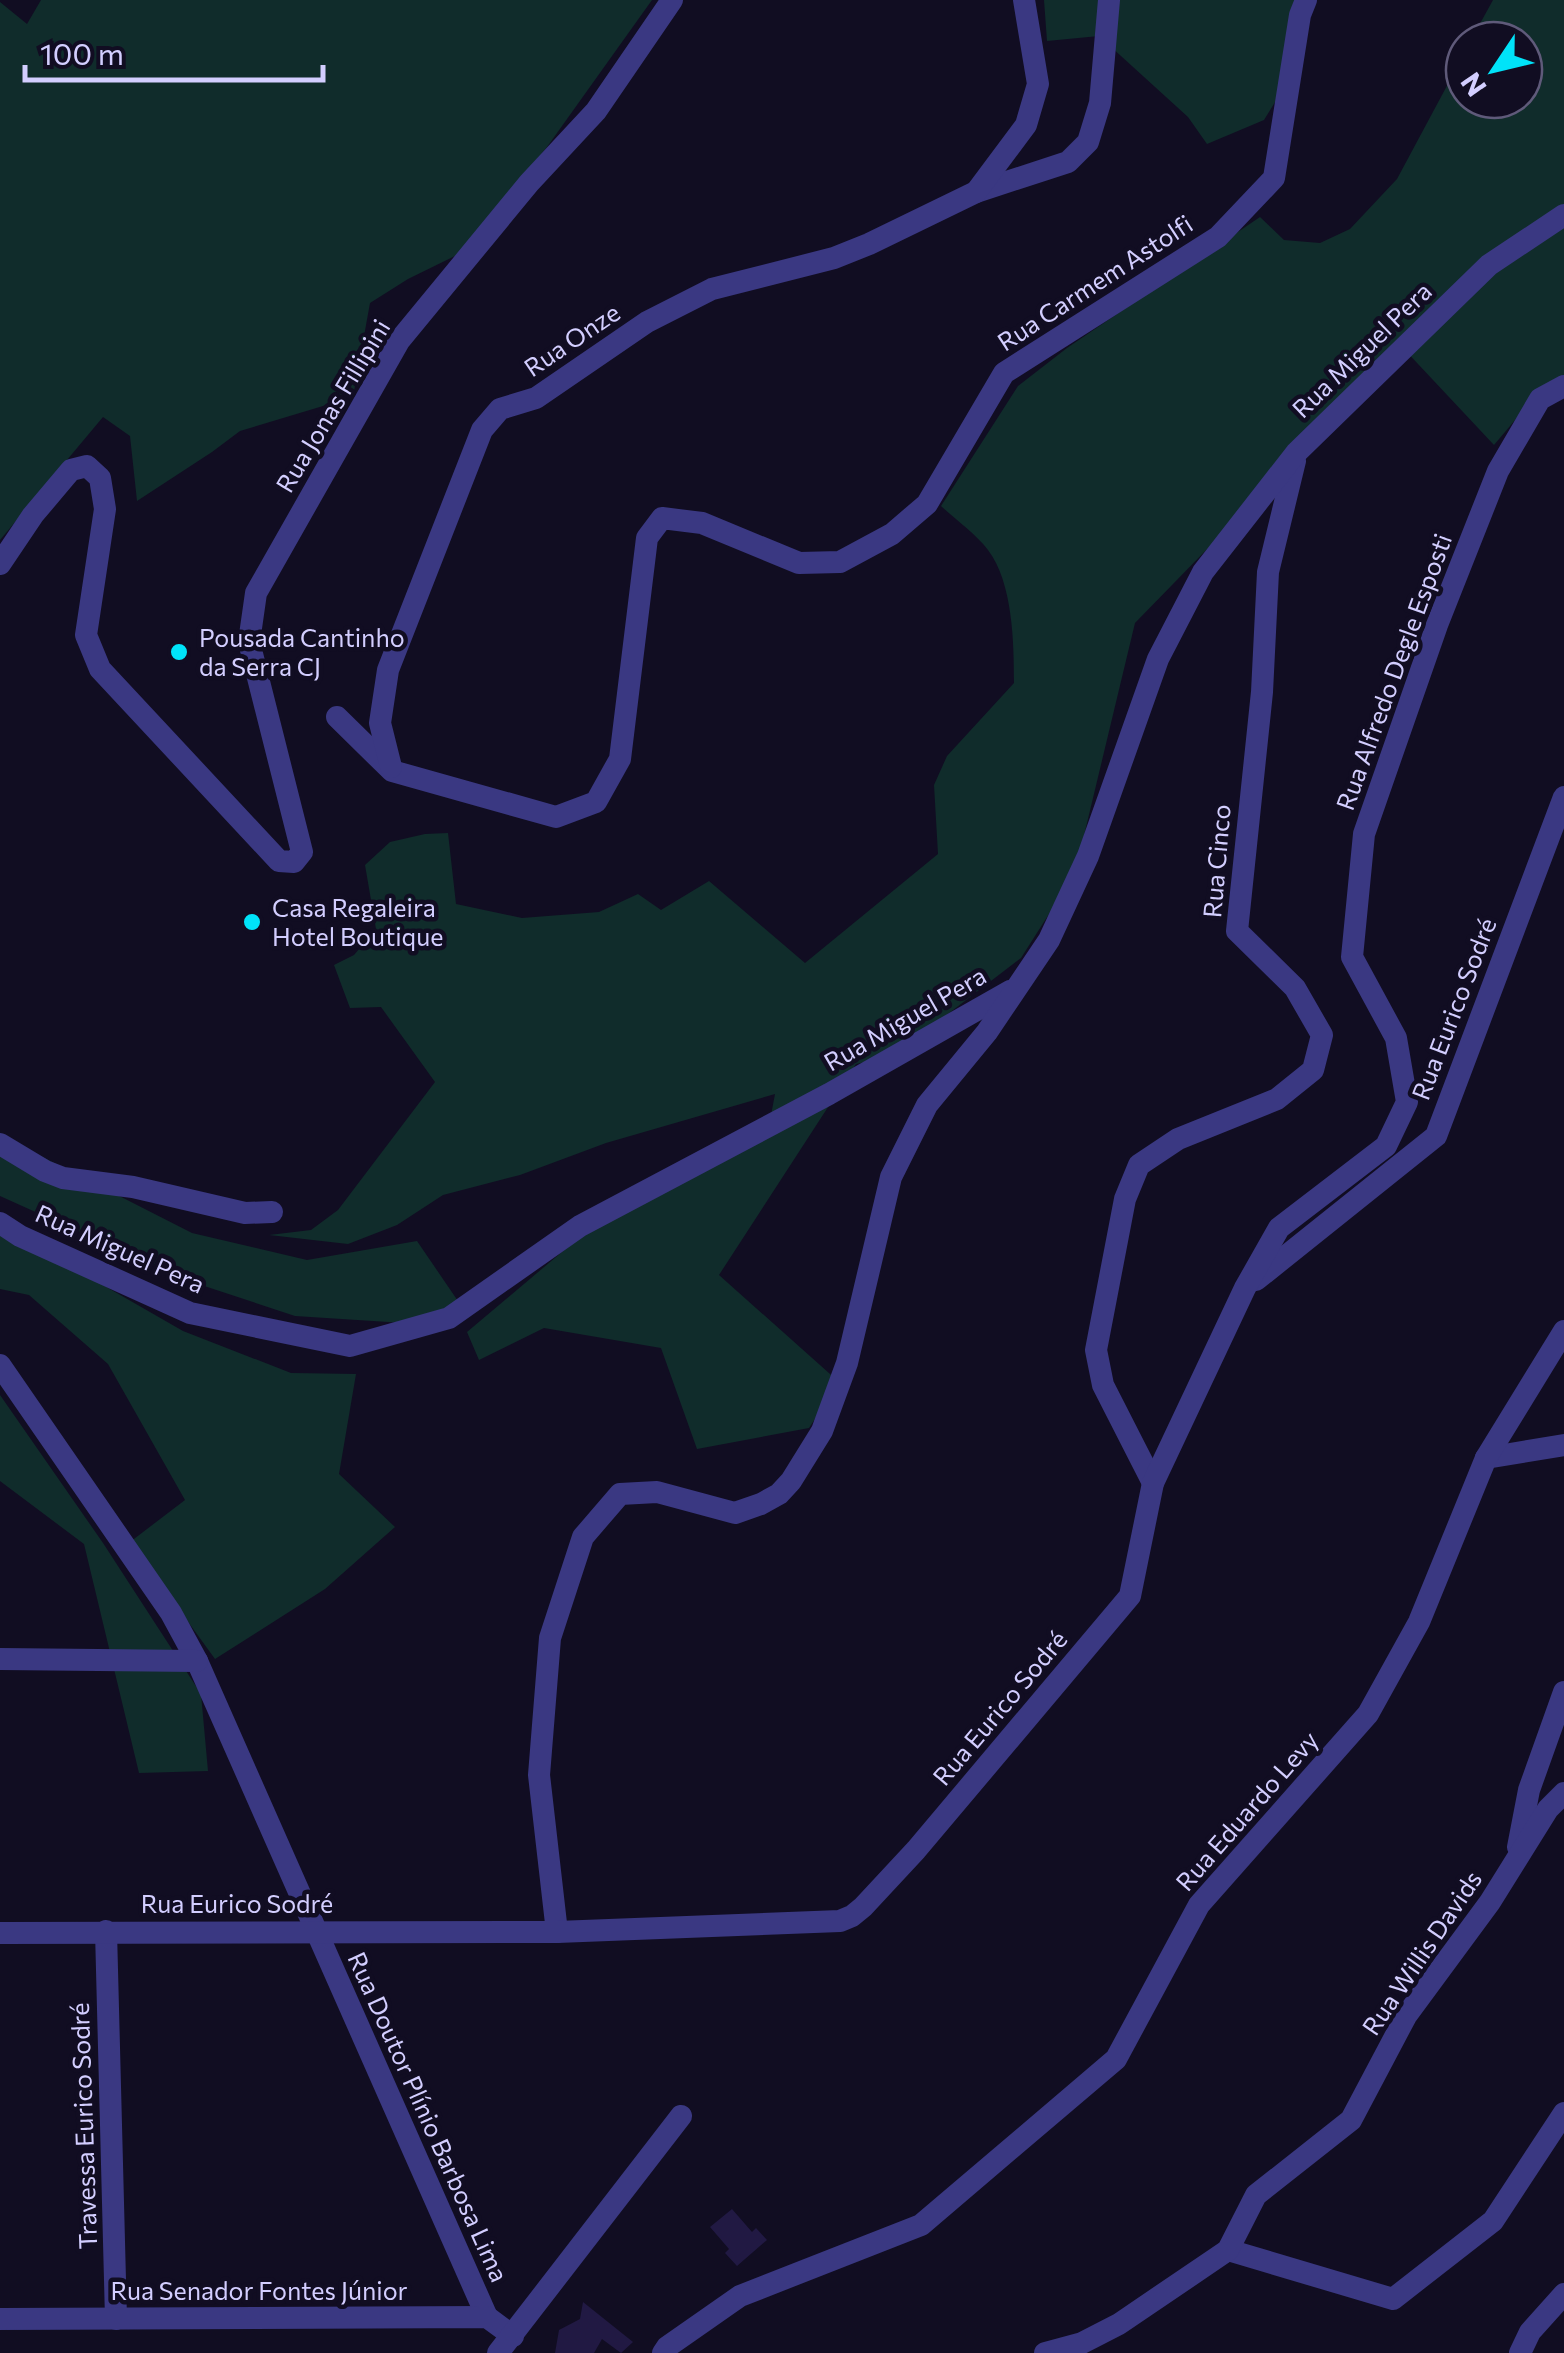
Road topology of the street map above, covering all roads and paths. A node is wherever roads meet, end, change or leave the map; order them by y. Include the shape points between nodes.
1 (672, 0) edge
2 (1024, 0) edge
3 (1109, 0) edge
4 (1303, 8) edge
5 (976, 192) junction
6 (1564, 214) edge
7 (1564, 386) edge
8 (1296, 453) junction
9 (0, 564) edge
10 (337, 717) dead end
11 (392, 770) junction
12 (1564, 797) edge
13 (1018, 987) junction
14 (0, 1144) edge
15 (272, 1212) dead end
16 (0, 1224) edge
17 (1245, 1288) junction
18 (1564, 1331) edge
19 (0, 1365) edge
20 (1564, 1445) edge
21 (1486, 1458) junction
22 (1152, 1483) junction
23 (0, 1659) edge
24 (197, 1661) junction
25 (1564, 1692) edge
26 (1564, 1793) edge
27 (1514, 1863) junction
28 (106, 1931) junction
29 (316, 1931) junction
30 (0, 1932) edge
31 (557, 1932) junction
32 (1564, 2113) edge
33 (681, 2116) dead end
34 (1228, 2250) junction
35 (1564, 2294) edge
36 (487, 2317) junction
37 (0, 2319) edge
38 (116, 2319) junction
39 (506, 2344) edge
40 (663, 2353) edge
41 (1045, 2353) edge
42 (1520, 2353) edge

1 - 9 street, Rua Jonas Fillipini via 596,111 400,341 256,593 249,642 302,852 294,862 279,861 100,669 86,635 105,509 100,478 88,466 71,470
2 - 5 street, Rua Onze via 1038,84 1026,125
3 - 5 street, Rua Onze via 1100,103 1088,142 1068,162
4 - 11 street, Rua Carmem Astolfi via 1274,178 1218,237 1004,373 927,504 892,534 840,562 798,563 702,522 662,518 647,538 620,759 596,802 556,817
5 - 11 street, Rua Onze via 834,258 712,288 647,322 536,398 500,409 482,430 388,670 380,724
6 - 8 street, Rua Miguel Pera via 1489,265
7 - 17 street, Rua Alfredo Degle Esposti via 1540,399 1498,471 1364,834 1352,957 1396,1038 1407,1102 1386,1146 1279,1228
8 - 13 street, Rua Miguel Pera via 1204,572 1158,659 1088,856
8 - 22 street, Rua Cinco via 1268,572 1237,931 1295,988 1322,1035 1313,1070 1301,1080 1277,1099 1178,1139 1139,1164 1124,1199 1096,1350 1103,1385
10 - 11 street, Rua Carmem Astolfi
12 - 17 street, Rua Eurico Sodré via 1436,1136
13 - 16 street, Rua Miguel Pera via 580,1226 449,1318 350,1346 190,1313
13 - 31 street via 927,1105 891,1177 847,1362 822,1432 791,1480 779,1494 735,1512 656,1492 620,1494 583,1537 550,1638 539,1775
14 - 15 street via 63,1178 246,1213
17 - 22 street, Rua Eurico Sodré
18 - 21 street, Rua Eduardo Levy
19 - 24 street, Rua Doutor Plínio Barbosa Lima via 171,1612
20 - 21 street
21 - 40 street, Rua Eduardo Levy via 1418,1622 1368,1714 1198,1905 1116,2059 922,2225 740,2296
22 - 31 street, Rua Eurico Sodré via 1130,1596 863,1908 840,1920
23 - 24 street
24 - 29 street, Rua Doutor Plínio Barbosa Lima
25 - 27 street via 1529,1790
26 - 27 street, Rua Willis Davids
27 - 34 street, Rua Willis Davids via 1406,2016 1351,2120 1256,2195
28 - 29 street, Rua Eurico Sodré
28 - 30 street, Rua Eurico Sodré
28 - 38 street, Travessa Eurico Sodré
29 - 31 street, Rua Eurico Sodré
29 - 36 street, Rua Doutor Plínio Barbosa Lima
32 - 34 street via 1493,2221 1393,2299
33 - 39 street
34 - 41 street, Rua Willis Davids via 1119,2324
35 - 42 street
36 - 38 street, Rua Senador Fontes Júnior
36 - 39 street
37 - 38 street, Rua Senador Fontes Júnior

